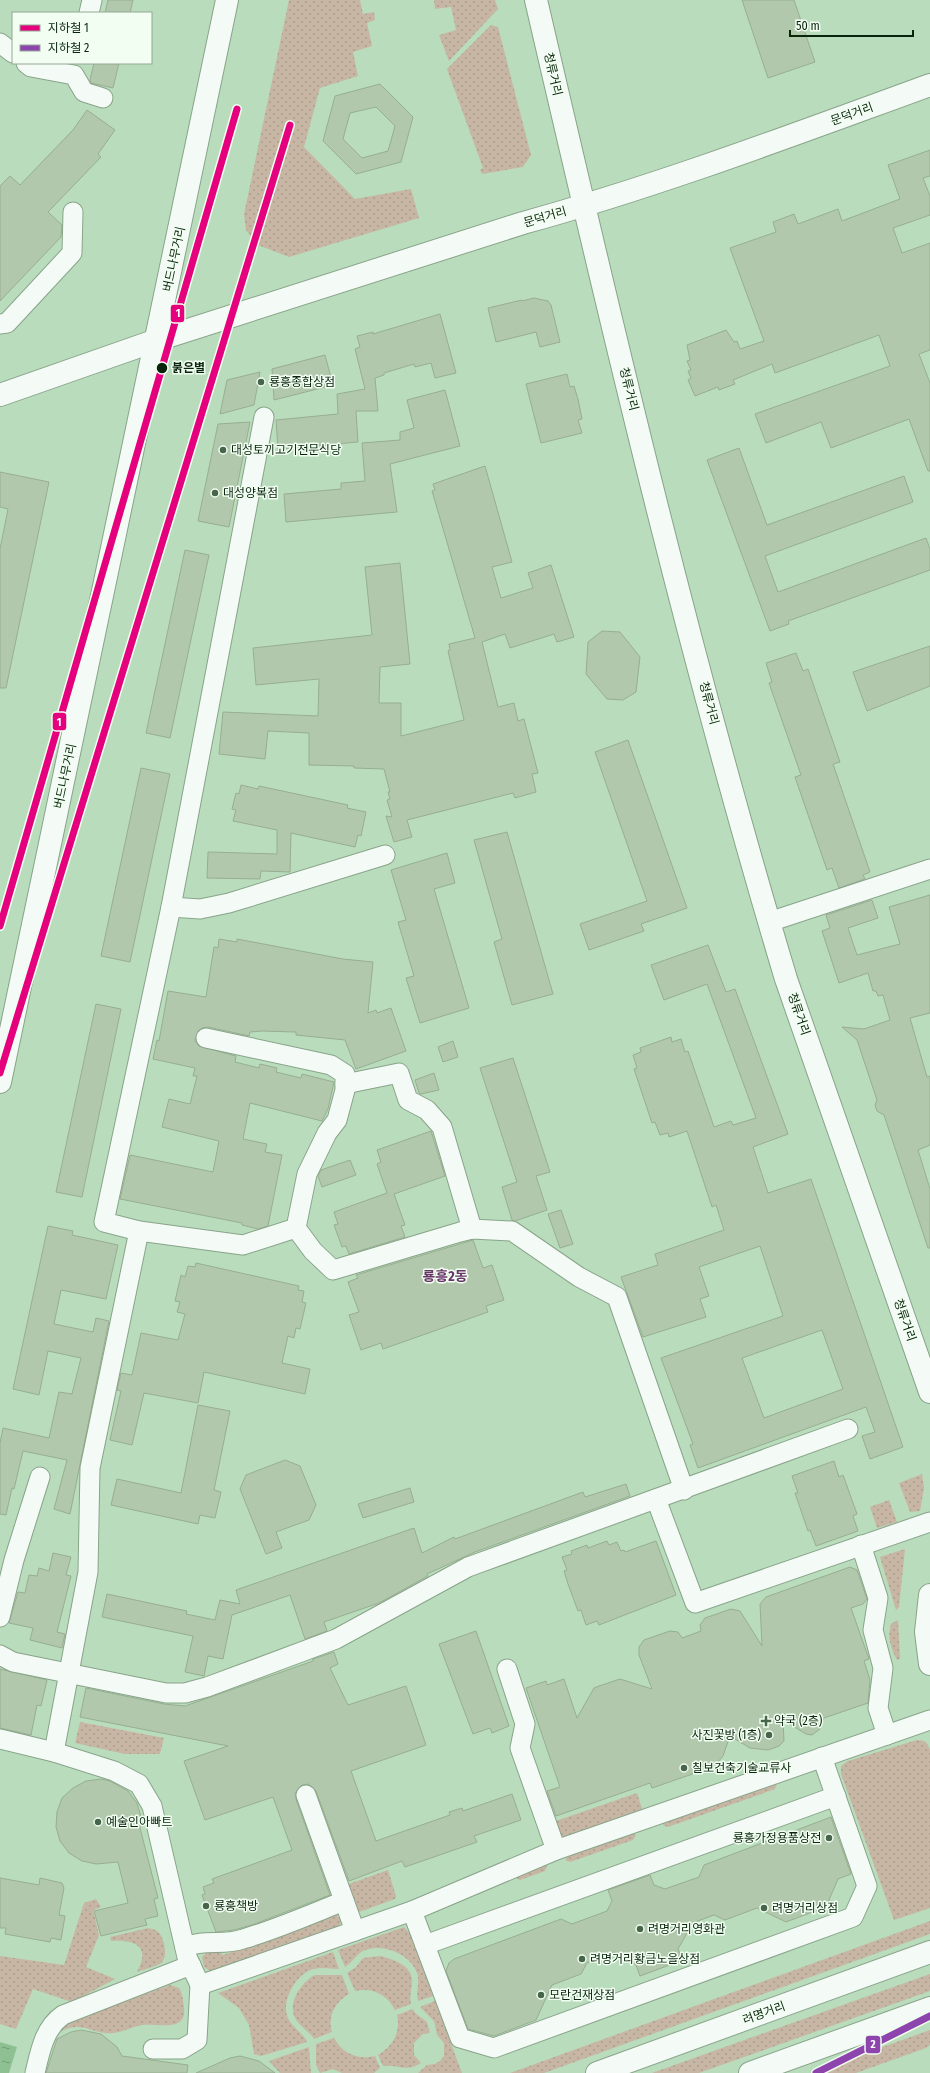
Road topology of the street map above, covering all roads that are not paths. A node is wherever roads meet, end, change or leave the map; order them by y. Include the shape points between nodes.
1 (92, 0) edge
2 (228, 0) edge
3 (536, 0) edge
4 (89, 12) edge
5 (0, 44) edge
6 (12, 52) edge
7 (28, 64) edge
8 (76, 69) edge
9 (930, 85) edge
10 (103, 98) dead end
11 (584, 206) junction
12 (73, 212) dead end
13 (0, 324) edge
14 (157, 340) junction
15 (0, 395) edge
16 (264, 417) dead end
17 (385, 855) dead end
18 (930, 869) edge
19 (171, 907) junction
20 (769, 922) junction
21 (206, 1038) dead end
22 (0, 1082) edge
23 (345, 1084) junction
24 (296, 1228) junction
25 (472, 1229) junction
26 (139, 1230) junction
27 (930, 1392) edge
28 (848, 1429) dead end
29 (40, 1477) dead end
30 (684, 1490) junction
31 (656, 1499) junction
32 (930, 1522) edge
33 (861, 1545) junction
34 (930, 1595) edge
35 (0, 1617) edge
36 (0, 1655) edge
37 (930, 1664) edge
38 (507, 1670) dead end
39 (69, 1673) junction
40 (930, 1720) edge
41 (887, 1734) junction
42 (0, 1739) edge
43 (54, 1752) junction
44 (822, 1757) junction
45 (306, 1796) dead end
46 (836, 1796) junction
47 (556, 1850) junction
48 (344, 1901) junction
49 (412, 1911) junction
50 (355, 1931) junction
51 (425, 1945) junction
52 (930, 1952) edge
53 (188, 1956) junction
54 (200, 1985) junction
55 (930, 2008) edge
56 (153, 2049) dead end
57 (35, 2073) edge
58 (597, 2073) edge
59 (750, 2073) edge

1 - 4 street
2 - 14 main road, 버드나무거리
3 - 11 main road, 청류거리
5 - 6 street
7 - 8 street via 32,67
8 - 10 street via 84,92
9 - 11 main road, 문덕거리 via 768,144
11 - 14 main road, 문덕거리 via 523,223
11 - 20 main road, 청류거리 via 705,691
12 - 13 street via 72,252 7,323
14 - 15 main road, 문덕거리
14 - 22 main road, 버드나무거리
16 - 19 street
17 - 19 street via 229,903 200,909
18 - 20 street
19 - 26 street via 104,1222
20 - 27 main road, 청류거리
21 - 23 street via 331,1064 345,1074
23 - 24 street via 337,1120 327,1133 308,1174
23 - 25 street via 399,1073 408,1100 426,1110 442,1127
24 - 25 street via 313,1252 333,1270
24 - 26 street via 243,1245
25 - 30 street via 512,1231 579,1277 617,1298
26 - 39 street via 90,1468 88,1572
28 - 30 street
29 - 35 street via 14,1560
30 - 31 street
31 - 33 street via 695,1603
31 - 39 street via 468,1567 336,1639 207,1687 186,1693 166,1693
32 - 33 street
33 - 41 street via 878,1598 873,1630 883,1668 878,1708
34 - 37 main road via 926,1632
36 - 39 street via 13,1662
38 - 47 street via 525,1724 520,1748
39 - 43 street
40 - 41 street
41 - 44 street
42 - 43 street
43 - 53 street via 114,1771 139,1784 152,1806
44 - 46 street
44 - 47 street
45 - 48 street
46 - 51 street
46 - 51 street via 867,1886 853,1917 494,2048 460,2038
47 - 49 street
48 - 50 street
48 - 53 street via 242,1940 195,1943
49 - 50 street
49 - 51 street
50 - 54 street
52 - 58 main road, 려명거리
53 - 54 street
53 - 57 street via 55,2020 45,2036
54 - 56 street via 197,2040 182,2049
55 - 59 main road

